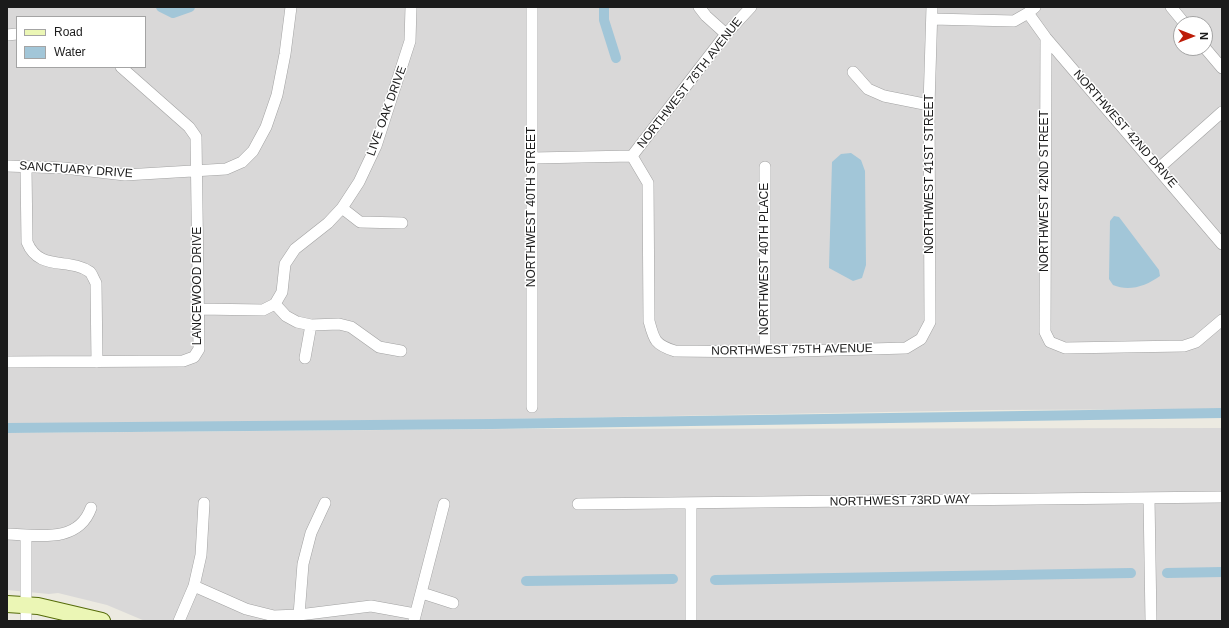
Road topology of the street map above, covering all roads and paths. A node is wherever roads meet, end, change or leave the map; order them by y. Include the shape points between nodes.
1 (291, 7) edge
2 (412, 7) edge
3 (532, 7) edge
4 (699, 7) edge
5 (751, 7) edge
6 (932, 7) edge
7 (1171, 7) edge
8 (1032, 10) edge
9 (1178, 16) edge
10 (932, 19) junction
11 (726, 34) junction
12 (1046, 38) junction
13 (1212, 56) edge
14 (121, 68) edge
15 (1222, 68) edge
16 (852, 72) dead end
17 (929, 105) junction
18 (1222, 112) edge
19 (632, 156) junction
20 (532, 158) junction
21 (7, 166) edge
22 (765, 167) dead end
23 (26, 168) junction
24 (1159, 168) junction
25 (197, 171) junction
26 (342, 208) junction
27 (402, 223) dead end
28 (1222, 244) edge
29 (275, 304) junction
30 (199, 309) junction
31 (1222, 320) edge
32 (311, 325) junction
33 (921, 339) joint
34 (401, 351) dead end
35 (765, 352) junction
36 (305, 358) dead end
37 (7, 362) edge
38 (97, 362) junction
39 (532, 407) dead end
40 (1222, 497) edge
41 (1149, 498) junction
42 (204, 503) dead end
43 (325, 503) dead end
44 (444, 504) dead end
45 (578, 504) dead end
46 (691, 504) junction
47 (91, 508) dead end
48 (7, 534) edge
49 (26, 535) junction
50 (194, 586) junction
51 (422, 594) junction
52 (453, 603) dead end
53 (7, 604) edge
54 (26, 605) junction
55 (300, 615) junction
56 (414, 618) edge
57 (26, 621) edge
58 (102, 621) edge
59 (179, 621) edge
60 (691, 621) edge
61 (1151, 621) edge

1 - 25 street, SANCTUARY DRIVE via 277,95 266,127 253,151 242,162 226,169
2 - 26 street, LIVE OAK DRIVE via 410,42 376,146 359,182
3 - 20 street, NORTHWEST 40TH STREET
4 - 11 street
5 - 11 street, NORTHWEST 76TH AVENUE
6 - 10 street, NORTHWEST 41ST STREET
7 - 9 street
8 - 10 street via 1014,21
8 - 12 street, NORTHWEST 42ND DRIVE
10 - 17 street, NORTHWEST 41ST STREET
11 - 19 street, NORTHWEST 76TH AVENUE
12 - 24 street, NORTHWEST 42ND DRIVE
12 - 31 street, NORTHWEST 42ND STREET via 1045,332 1050,342 1065,348 1184,346 1196,342
13 - 15 street
14 - 25 street, LANCEWOOD DRIVE via 190,127 196,137
16 - 17 street via 868,89 884,96
17 - 33 street, NORTHWEST 41ST STREET via 930,322
18 - 24 street
19 - 20 street, NORTHWEST 76TH AVENUE
19 - 35 street, NORTHWEST 75TH AVENUE via 648,183 649,321 653,338 661,347 674,351
20 - 39 street, NORTHWEST 40TH STREET
21 - 23 street, SANCTUARY DRIVE
22 - 35 street, NORTHWEST 40TH PLACE
23 - 25 street, SANCTUARY DRIVE via 64,168 125,176
23 - 38 street via 27,242 31,252 40,259 90,272 96,283
24 - 28 street, NORTHWEST 42ND DRIVE
25 - 30 street, LANCEWOOD DRIVE
26 - 27 street via 360,222
26 - 29 street, LIVE OAK DRIVE via 328,223 295,249 285,264 282,292
29 - 30 street via 263,310
29 - 32 street via 286,316
30 - 38 street, LANCEWOOD DRIVE via 199,349 194,357 183,361
32 - 34 street via 340,324 351,327 379,347
32 - 36 street
33 - 35 street, NORTHWEST 75TH AVENUE via 906,348
37 - 38 street, LANCEWOOD DRIVE
40 - 41 street, NORTHWEST 73RD WAY
41 - 46 street, NORTHWEST 73RD WAY
41 - 61 street
42 - 50 street via 201,555
43 - 55 street via 311,533 304,564
44 - 51 street
45 - 46 street, NORTHWEST 73RD WAY
46 - 60 street
47 - 49 street via 87,518 77,528 62,535
48 - 49 street
49 - 54 street
50 - 55 street via 246,609 274,616
50 - 59 street
51 - 52 street
51 - 56 street
53 - 54 main road
54 - 57 street
54 - 58 main road
55 - 56 street via 371,606

